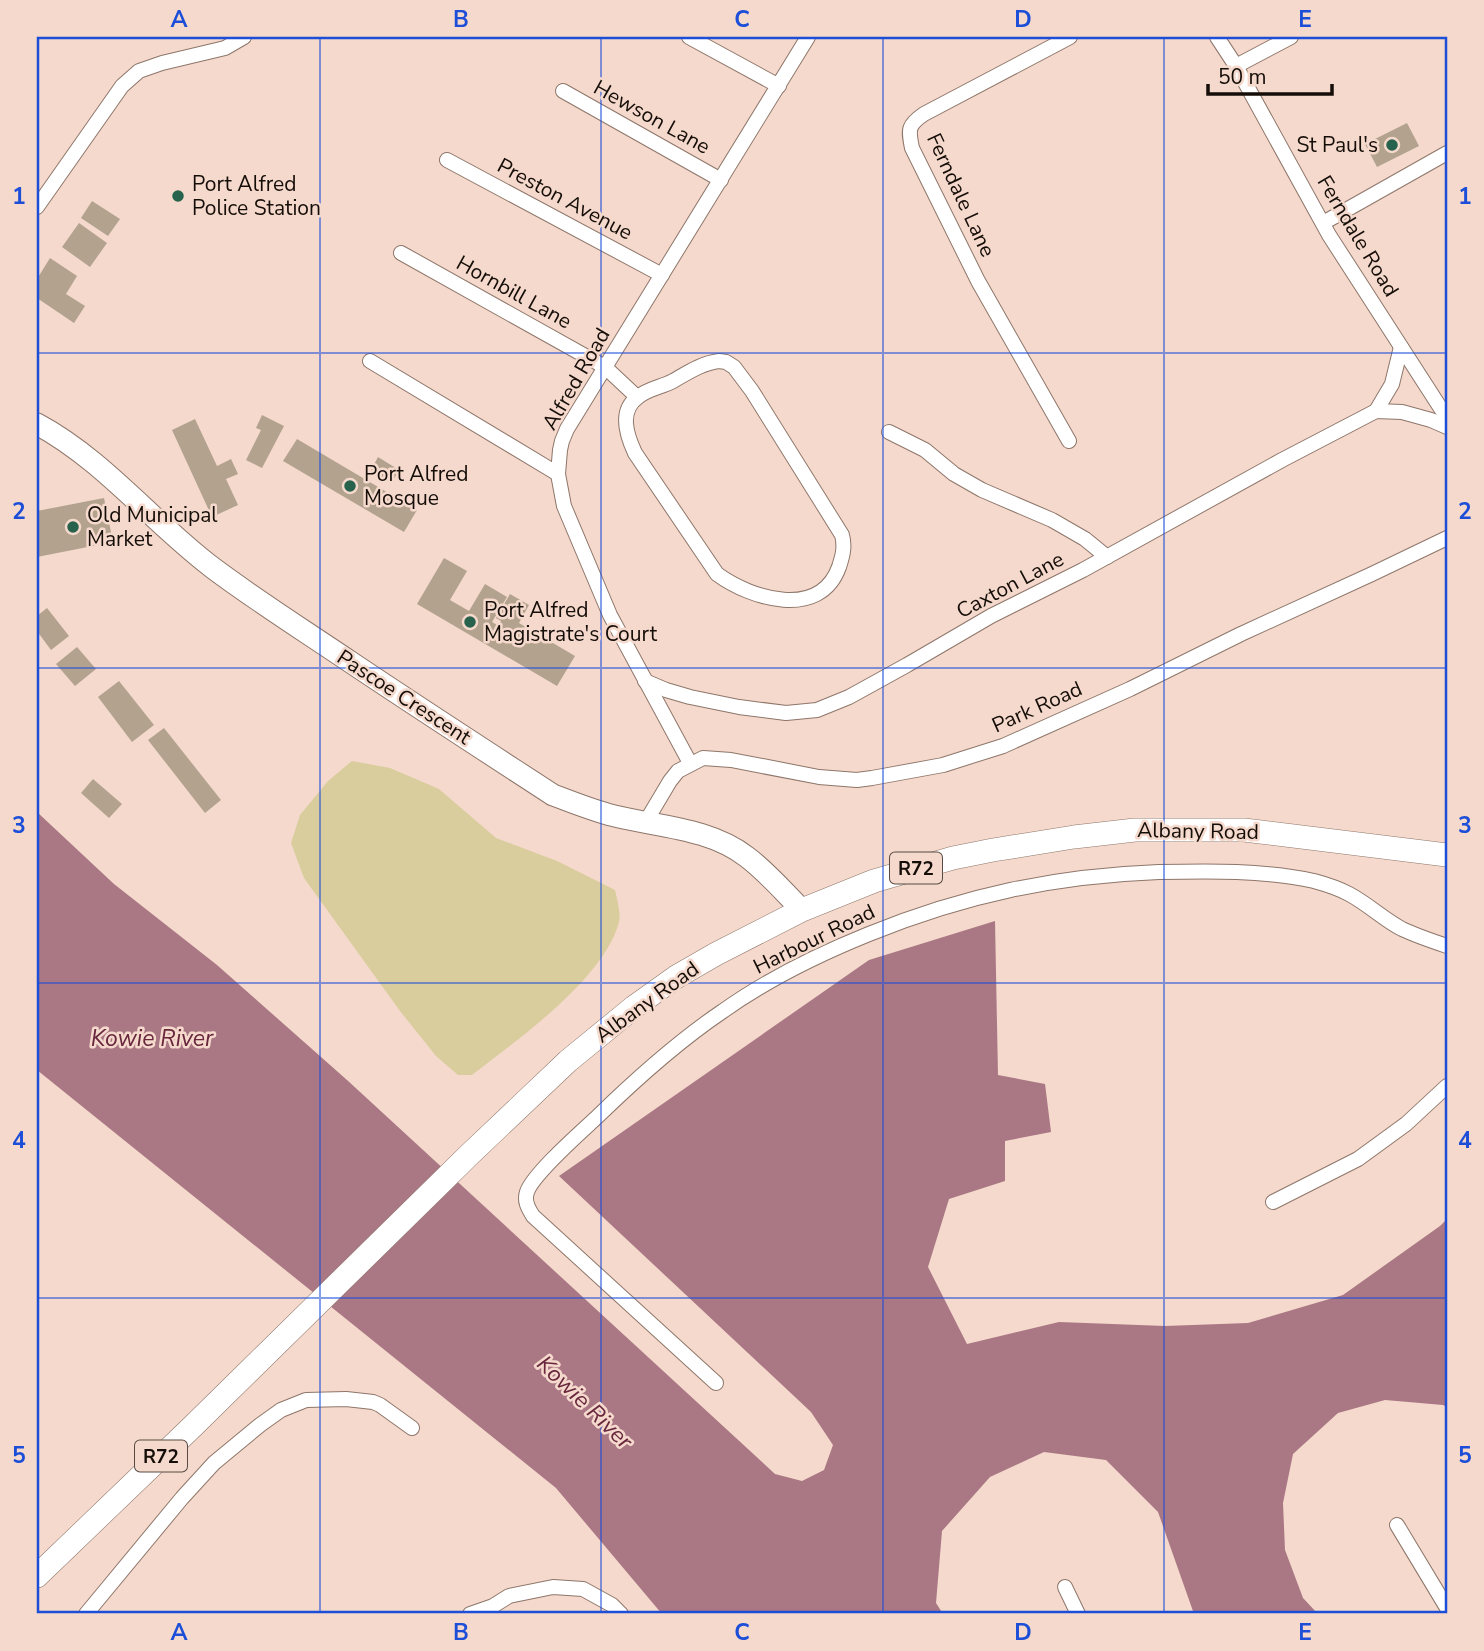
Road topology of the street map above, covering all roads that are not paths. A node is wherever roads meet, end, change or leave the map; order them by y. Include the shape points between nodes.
1 (244, 37) edge
2 (689, 37) edge
3 (808, 37) edge
4 (1070, 37) edge
5 (1217, 37) edge
6 (1291, 37) edge
7 (1236, 66) junction
8 (779, 86) junction
9 (563, 91) dead end
10 (1447, 153) edge
11 (447, 160) dead end
12 (721, 180) junction
13 (37, 207) edge
14 (1323, 223) junction
15 (401, 253) dead end
16 (662, 275) junction
17 (1401, 346) junction
18 (370, 362) dead end
19 (605, 367) junction
20 (637, 397) junction
21 (1376, 411) junction
22 (1447, 418) edge
23 (37, 424) edge
24 (1447, 426) edge
25 (889, 432) dead end
26 (1069, 441) dead end
27 (558, 474) junction
28 (1447, 538) edge
29 (1107, 556) junction
30 (645, 681) junction
31 (690, 763) junction
32 (645, 823) junction
33 (1447, 855) edge
34 (802, 910) junction
35 (1447, 946) edge
36 (1447, 1086) edge
37 (1273, 1202) dead end
38 (716, 1383) dead end
39 (412, 1428) dead end
40 (1397, 1525) dead end
41 (37, 1576) edge
42 (1065, 1587) dead end
43 (1447, 1608) edge
44 (86, 1614) edge
45 (470, 1614) edge
46 (621, 1614) edge
47 (1078, 1614) edge

1 - 13 street via 225,48 139,71 122,86
2 - 8 street
3 - 8 street, Alfred Road
4 - 26 street, Ferndale Lane via 924,114 912,122 909,133 912,148 978,281
5 - 7 street, Ferndale Road
6 - 7 street
7 - 14 street, Ferndale Road
8 - 12 street, Alfred Road
9 - 12 street, Hewson Lane
10 - 14 street
11 - 16 street, Preston Avenue
12 - 16 street, Alfred Road
14 - 17 street, Ferndale Road
15 - 19 street, Hornbill Lane
16 - 19 street, Alfred Road
17 - 21 street via 1392,384
17 - 22 street, Ferndale Road
18 - 27 street
19 - 20 street, Hornbill Lane
19 - 27 street, Alfred Road via 567,429
20 - 20 street via 628,410 627,437 717,574 783,601 806,599 827,587 842,559 842,535 734,367 711,362
21 - 24 street via 1402,412
21 - 29 street, Caxton Lane
23 - 32 street, Pascoe Crescent via 98,467 218,571 442,723 552,795
25 - 29 street via 925,450 982,491 1052,520
27 - 30 street, Alfred Road via 564,506 610,615
28 - 31 street, Park Road via 1016,741 957,761 857,780 715,758
29 - 30 street, Caxton Lane via 849,697 817,710 786,713 739,706 690,697
30 - 31 street, Alfred Road
31 - 32 street via 670,780
32 - 34 street, Pascoe Crescent via 684,829 731,847
33 - 34 main road, Albany Road / R72 via 1244,830 1116,832 953,858 874,881
34 - 41 main road, Albany Road / R72 via 693,967 568,1061
35 - 38 street, Harbour Road via 1401,928 1349,894 1314,881 1237,873 1133,873 1037,884 957,902 859,938 780,975 694,1031 568,1145 527,1192 526,1203 533,1216
36 - 37 street via 1358,1159
39 - 44 street via 373,1402 306,1400 281,1410 214,1463
40 - 43 street
42 - 47 street
45 - 46 street via 509,1596 554,1587 583,1589

